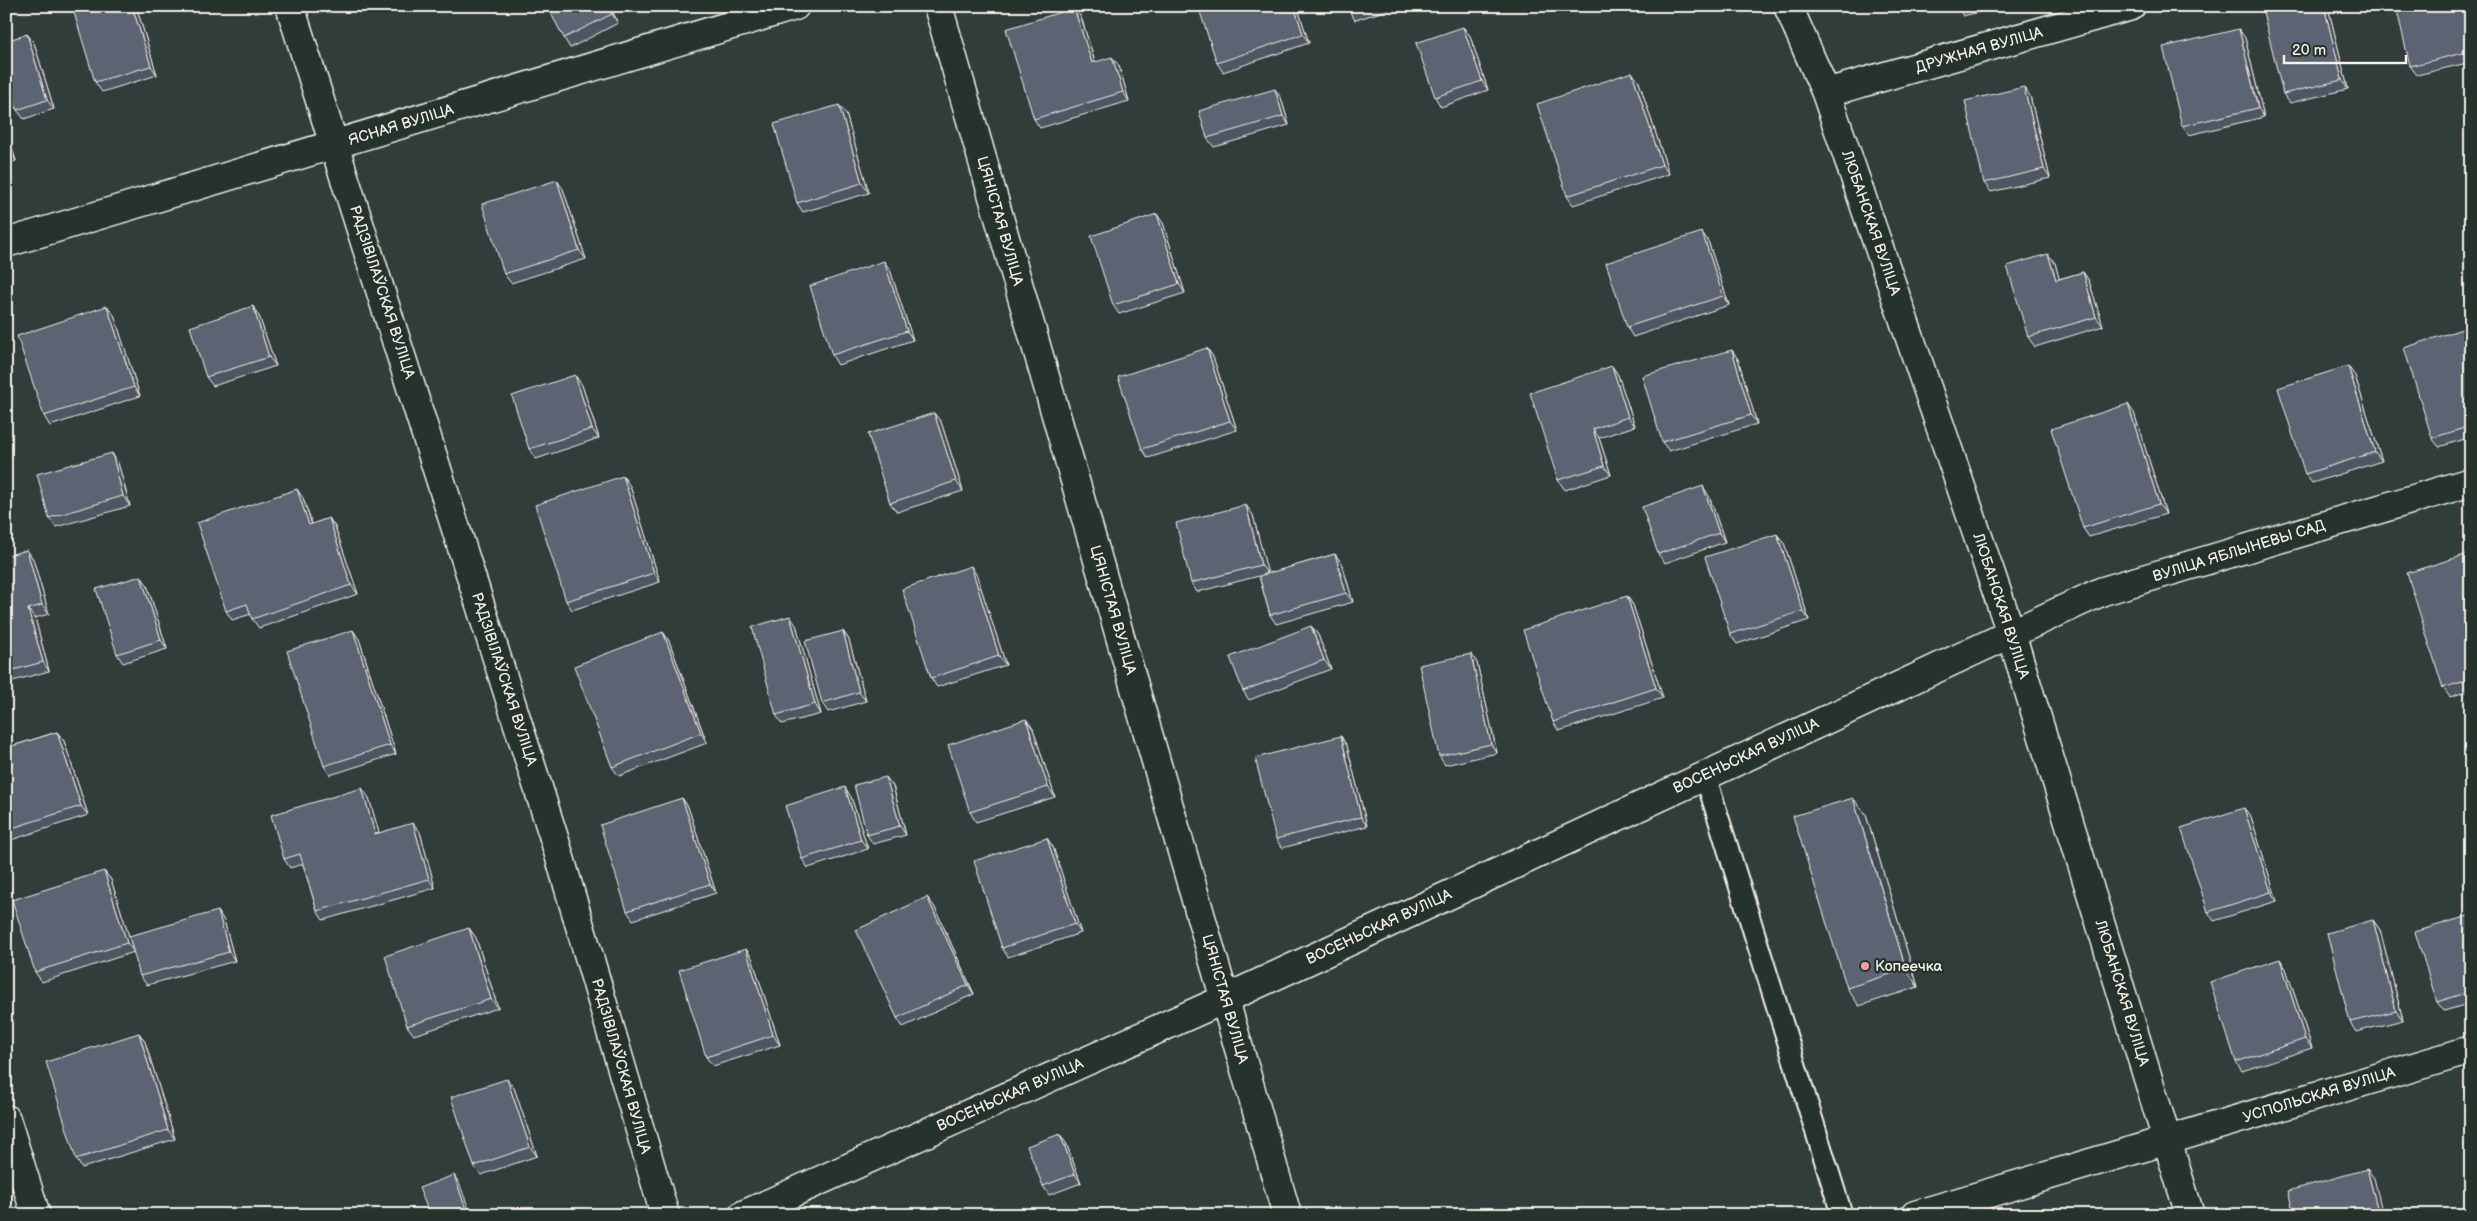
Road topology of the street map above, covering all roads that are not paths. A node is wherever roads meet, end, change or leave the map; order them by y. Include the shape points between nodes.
1 (290, 6) edge
2 (795, 6) edge
3 (938, 6) edge
4 (1788, 6) edge
5 (2131, 6) edge
6 (1826, 93) junction
7 (335, 144) junction
8 (6, 242) edge
9 (2471, 482) edge
10 (2011, 633) junction
11 (1705, 775) junction
12 (1225, 999) junction
13 (2471, 1050) edge
14 (6, 1119) edge
15 (2168, 1141) junction
16 (36, 1215) edge
17 (664, 1215) edge
18 (743, 1215) edge
19 (1287, 1215) edge
20 (1842, 1215) edge
21 (1915, 1215) edge
22 (2190, 1215) edge

1 - 7 street, РАДЗІВІЛАЎСКАЯ ВУЛІЦА
2 - 7 street, ЯСНАЯ ВУЛІЦА
3 - 12 street, ЦЯНІСТАЯ ВУЛІЦА
4 - 6 street, ЛЮБАНСКАЯ ВУЛІЦА
5 - 6 street, ДРУЖНАЯ ВУЛІЦА
6 - 10 street, ЛЮБАНСКАЯ ВУЛІЦА
7 - 8 street, ЯСНАЯ ВУЛІЦА
7 - 17 street, РАДЗІВІЛАЎСКАЯ ВУЛІЦА via 552,832
9 - 10 street, ВУЛІЦА ЯБЛЫНЕВЫ САД via 2103,591
10 - 11 street, ВОСЕНЬСКАЯ ВУЛІЦА
10 - 15 street, ЛЮБАНСКАЯ ВУЛІЦА
11 - 12 street, ВОСЕНЬСКАЯ ВУЛІЦА
11 - 20 lane
12 - 18 street, ВОСЕНЬСКАЯ ВУЛІЦА
12 - 19 street, ЦЯНІСТАЯ ВУЛІЦА
13 - 15 street, УСПОЛЬСКАЯ ВУЛІЦА
14 - 16 street
15 - 21 street, УСПОЛЬСКАЯ ВУЛІЦА
15 - 22 street, ЛЮБАНСКАЯ ВУЛІЦА

